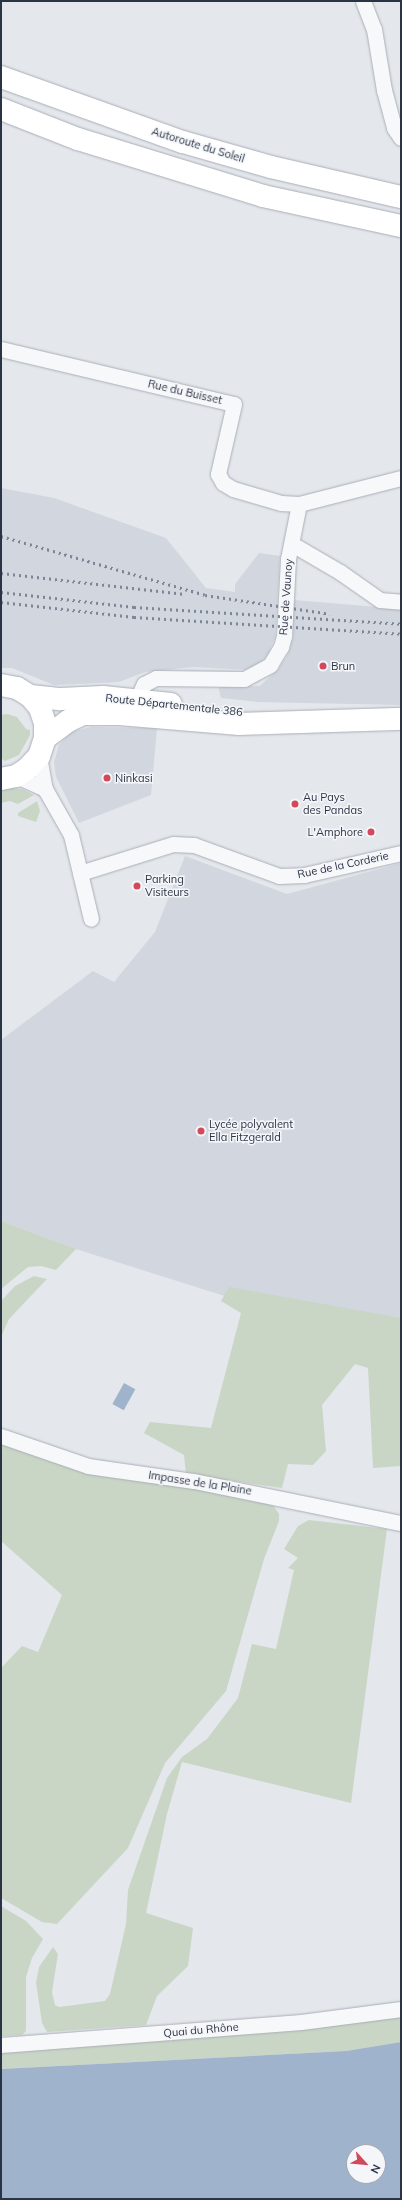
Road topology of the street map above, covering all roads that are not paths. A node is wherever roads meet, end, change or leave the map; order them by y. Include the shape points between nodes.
1 (363, 1) edge
2 (1, 77) edge
3 (1, 109) edge
4 (401, 138) edge
5 (401, 197) edge
6 (401, 226) edge
7 (1, 349) edge
8 (401, 478) edge
9 (299, 504) junction
10 (292, 544) junction
11 (401, 602) edge
12 (1, 685) edge
13 (30, 696) junction
14 (131, 700) junction
15 (83, 714) junction
16 (401, 719) edge
17 (318, 720) junction
18 (42, 747) junction
19 (9, 777) edge
20 (45, 789) junction
21 (401, 853) edge
22 (80, 873) junction
23 (91, 919) dead end
24 (1, 1436) edge
25 (401, 1523) edge
26 (401, 2009) edge
27 (1, 2045) edge

1 - 4 street via 374,29 384,90 394,128
2 - 5 main road, Autoroute du Soleil via 183,142 271,167
3 - 6 main road via 78,139 256,194
7 - 9 street, Rue du Buisset via 234,404 218,474 223,484 281,503
8 - 9 street
9 - 10 street, Rue de Vaunoy
10 - 11 street via 321,559 380,600
10 - 14 street, Rue de Vaunoy via 288,559 284,636 281,647 270,665 244,679 156,678 144,684 139,695
12 - 13 main road via 16,688
13 - 14 main road, Route Départementale 386
13 - 18 main road via 40,708 45,723
14 - 15 main road
14 - 17 main road, Route Départementale 386
15 - 17 main road, Route Départementale 386 via 119,714 240,724
15 - 18 main road, Route Départementale 386 via 68,720
16 - 17 main road, Route Départementale 386
18 - 19 main road, Route Départementale 386 via 28,768
18 - 20 street
19 - 20 street
20 - 22 street via 71,835
21 - 22 street, Rue de la Corderie via 304,875 279,876 194,846 173,844
22 - 23 street
24 - 25 street, Impasse de la Plaine via 88,1466 209,1483
26 - 27 street, Quai du Rhône via 301,2022

